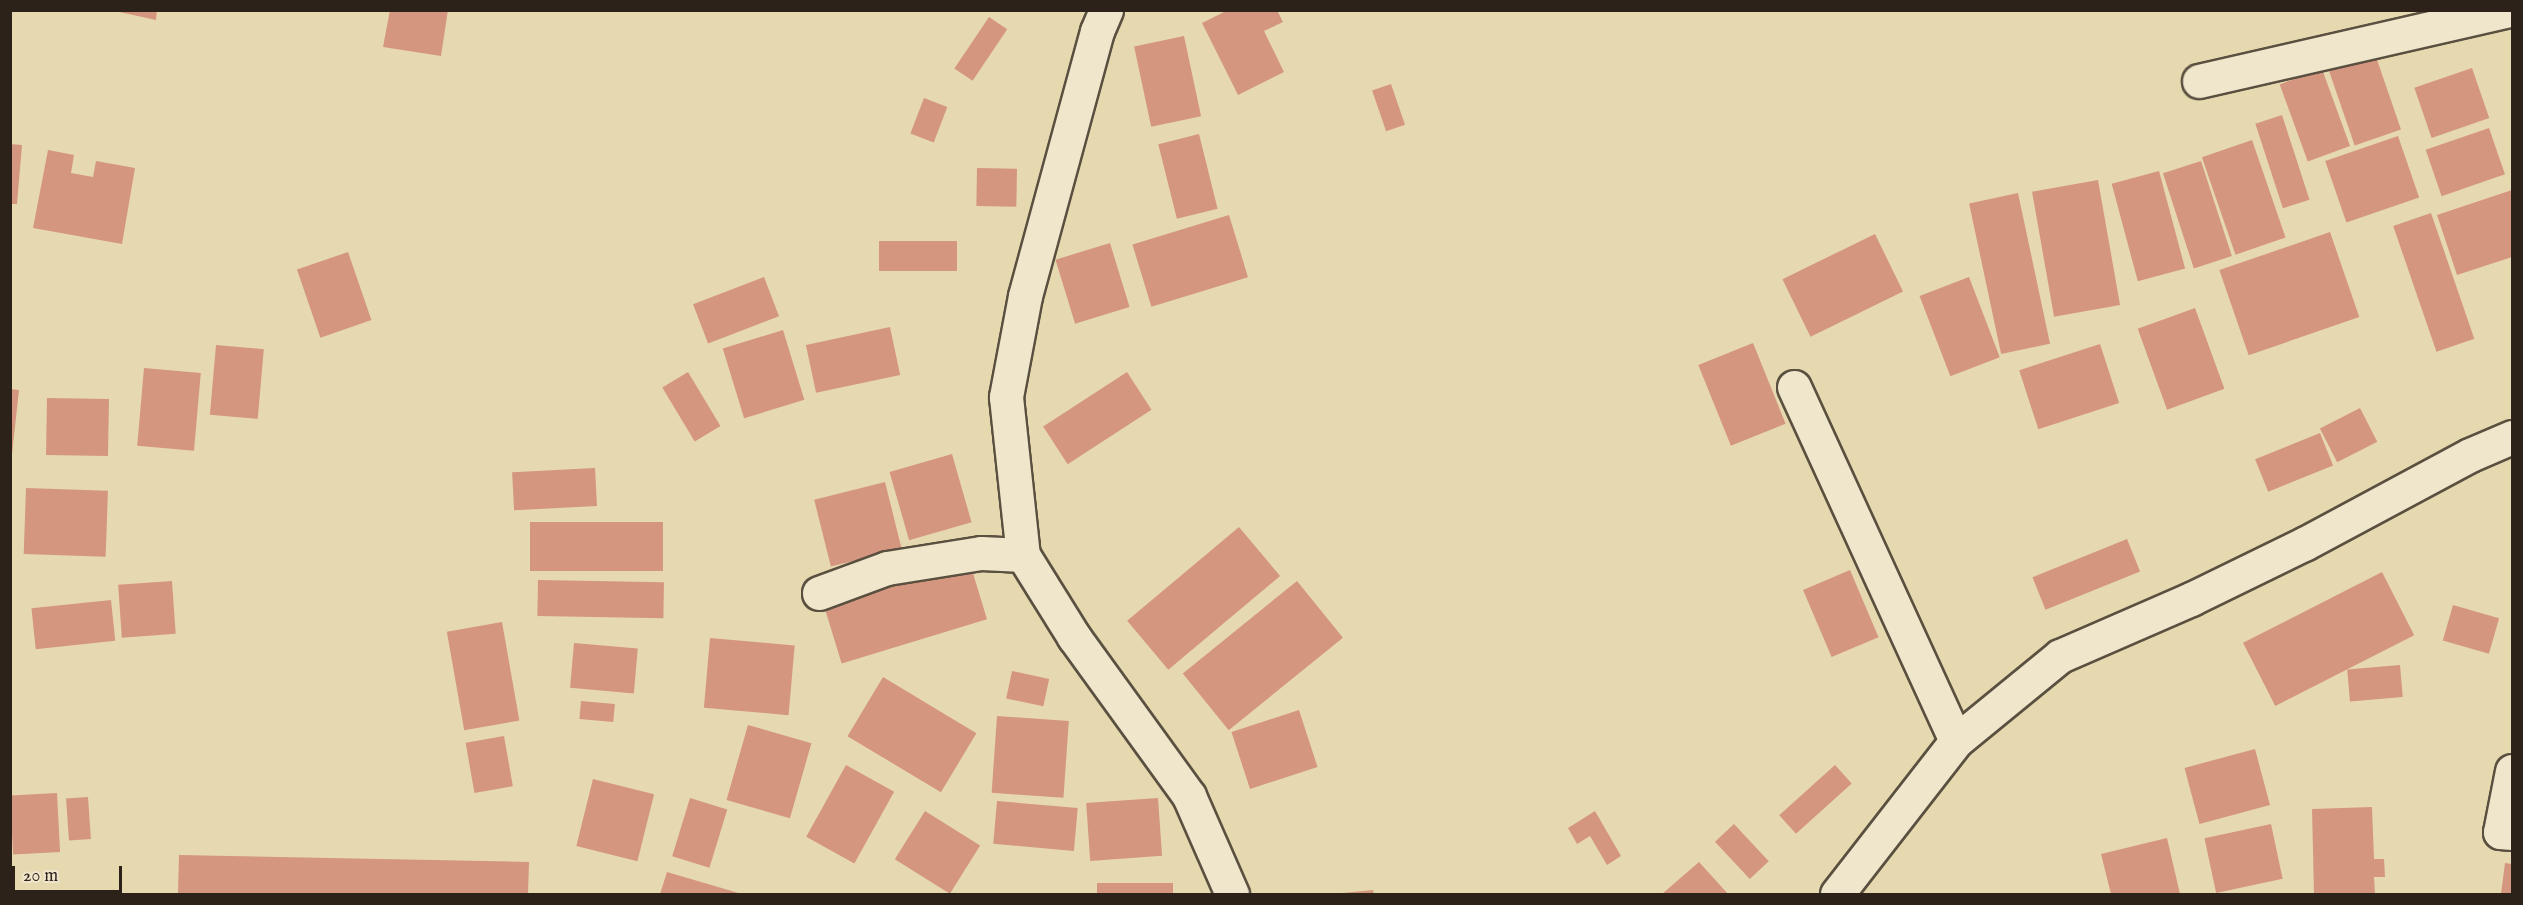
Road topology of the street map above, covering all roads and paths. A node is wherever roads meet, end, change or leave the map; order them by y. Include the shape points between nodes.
1 (1106, 10) edge
2 (2509, 10) edge
3 (2199, 81) dead end
4 (1794, 387) dead end
5 (2512, 437) edge
6 (1023, 555) junction
7 (819, 593) dead end
8 (1956, 741) junction
9 (2512, 771) edge
10 (2512, 833) edge
11 (1232, 894) edge
12 (1837, 894) edge

1 - 6 street via 1025,296 1006,397
2 - 3 street
4 - 8 street
5 - 8 street via 2201,594 2060,656
6 - 7 street via 981,553 887,568
6 - 11 street via 1074,637 1189,796
8 - 12 street
9 - 10 street via 2500,832

